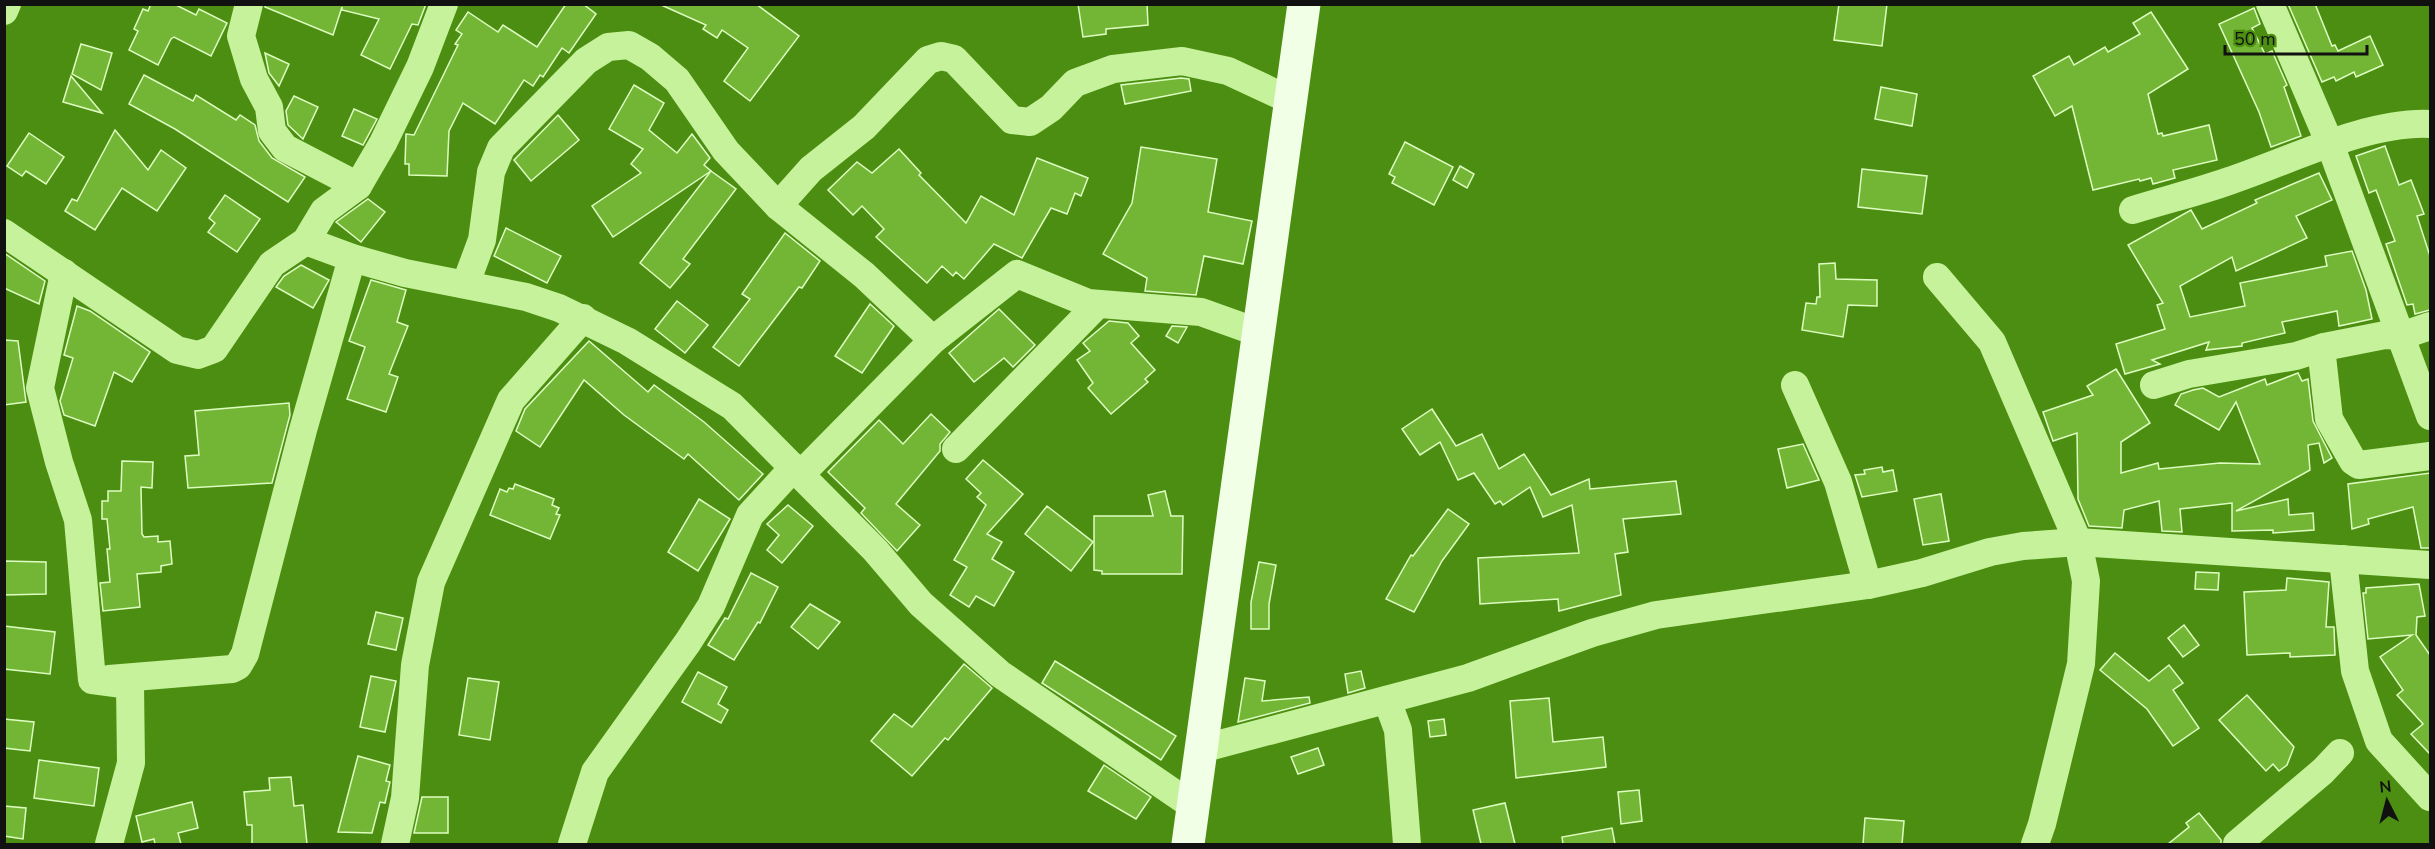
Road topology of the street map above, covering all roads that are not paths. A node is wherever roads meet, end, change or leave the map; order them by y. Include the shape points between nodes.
1 (7, 4) edge
2 (249, 4) edge
3 (444, 4) edge
4 (1304, 4) edge
5 (2270, 4) edge
6 (4, 11) edge
7 (1290, 100) junction
8 (2430, 123) edge
9 (2330, 144) junction
10 (358, 186) junction
11 (778, 206) junction
12 (2133, 210) dead end
13 (4, 232) edge
14 (306, 241) junction
15 (352, 258) junction
16 (64, 273) junction
17 (1937, 278) dead end
18 (466, 283) junction
19 (1098, 304) junction
20 (583, 318) junction
21 (2430, 326) edge
22 (1257, 332) junction
23 (2401, 336) junction
24 (933, 340) junction
25 (2324, 347) junction
26 (1795, 385) dead end
27 (2154, 385) dead end
28 (2430, 416) edge
29 (956, 449) dead end
30 (2430, 456) edge
31 (797, 470) junction
32 (2078, 542) junction
33 (2343, 559) junction
34 (2430, 565) edge
35 (1869, 585) junction
36 (92, 680) junction
37 (1387, 700) junction
38 (1201, 749) junction
39 (2340, 753) dead end
40 (2430, 797) edge
41 (1193, 806) junction
42 (109, 844) edge
43 (394, 844) edge
44 (572, 844) edge
45 (1188, 844) edge
46 (1407, 844) edge
47 (2035, 844) edge
48 (2236, 844) edge

1 - 6 street
2 - 10 street via 241,36 254,79 269,107 272,131 285,148
3 - 10 street via 420,67
4 - 7 main road
5 - 9 street
7 - 11 street via 1227,71 1182,61 1113,69 1075,83 1051,108 1030,122 1012,120 954,59 941,56 928,60 864,127 812,169
7 - 22 main road
8 - 9 street via 2385,129
9 - 12 street
9 - 23 street
10 - 14 street via 324,211
11 - 18 street via 726,151 677,80 650,57 628,45 608,47 586,61 501,148 491,172 482,240
11 - 24 street via 864,275
13 - 16 street
14 - 15 street
14 - 16 street via 272,264 214,349 198,355 177,350
15 - 18 street via 405,273
15 - 36 street via 245,654 238,666
16 - 36 street via 40,388 78,520
17 - 32 street via 1992,342
18 - 20 street via 526,297
19 - 22 street via 1201,312
19 - 24 street via 1017,274
19 - 29 street
20 - 31 street via 732,406
20 - 43 street via 511,400 431,582 415,665 405,798
21 - 23 street
22 - 38 main road
23 - 25 street via 2385,335
23 - 28 street
24 - 31 street
25 - 27 street via 2296,356 2189,374
25 - 30 street via 2323,377 2329,419 2353,461 2359,465
26 - 35 street via 1838,482
31 - 41 street via 876,550 921,604 1000,674
31 - 44 street via 750,515 711,606 595,772
32 - 33 street
32 - 35 street via 1990,552
32 - 47 street via 2086,581 2081,664
33 - 34 street
33 - 40 street via 2355,671 2379,741
35 - 37 street via 1656,615 1592,633 1468,678
36 - 42 street via 130,685 131,763
37 - 38 street
37 - 46 street via 1398,730
38 - 41 main road
39 - 48 street
41 - 45 main road

